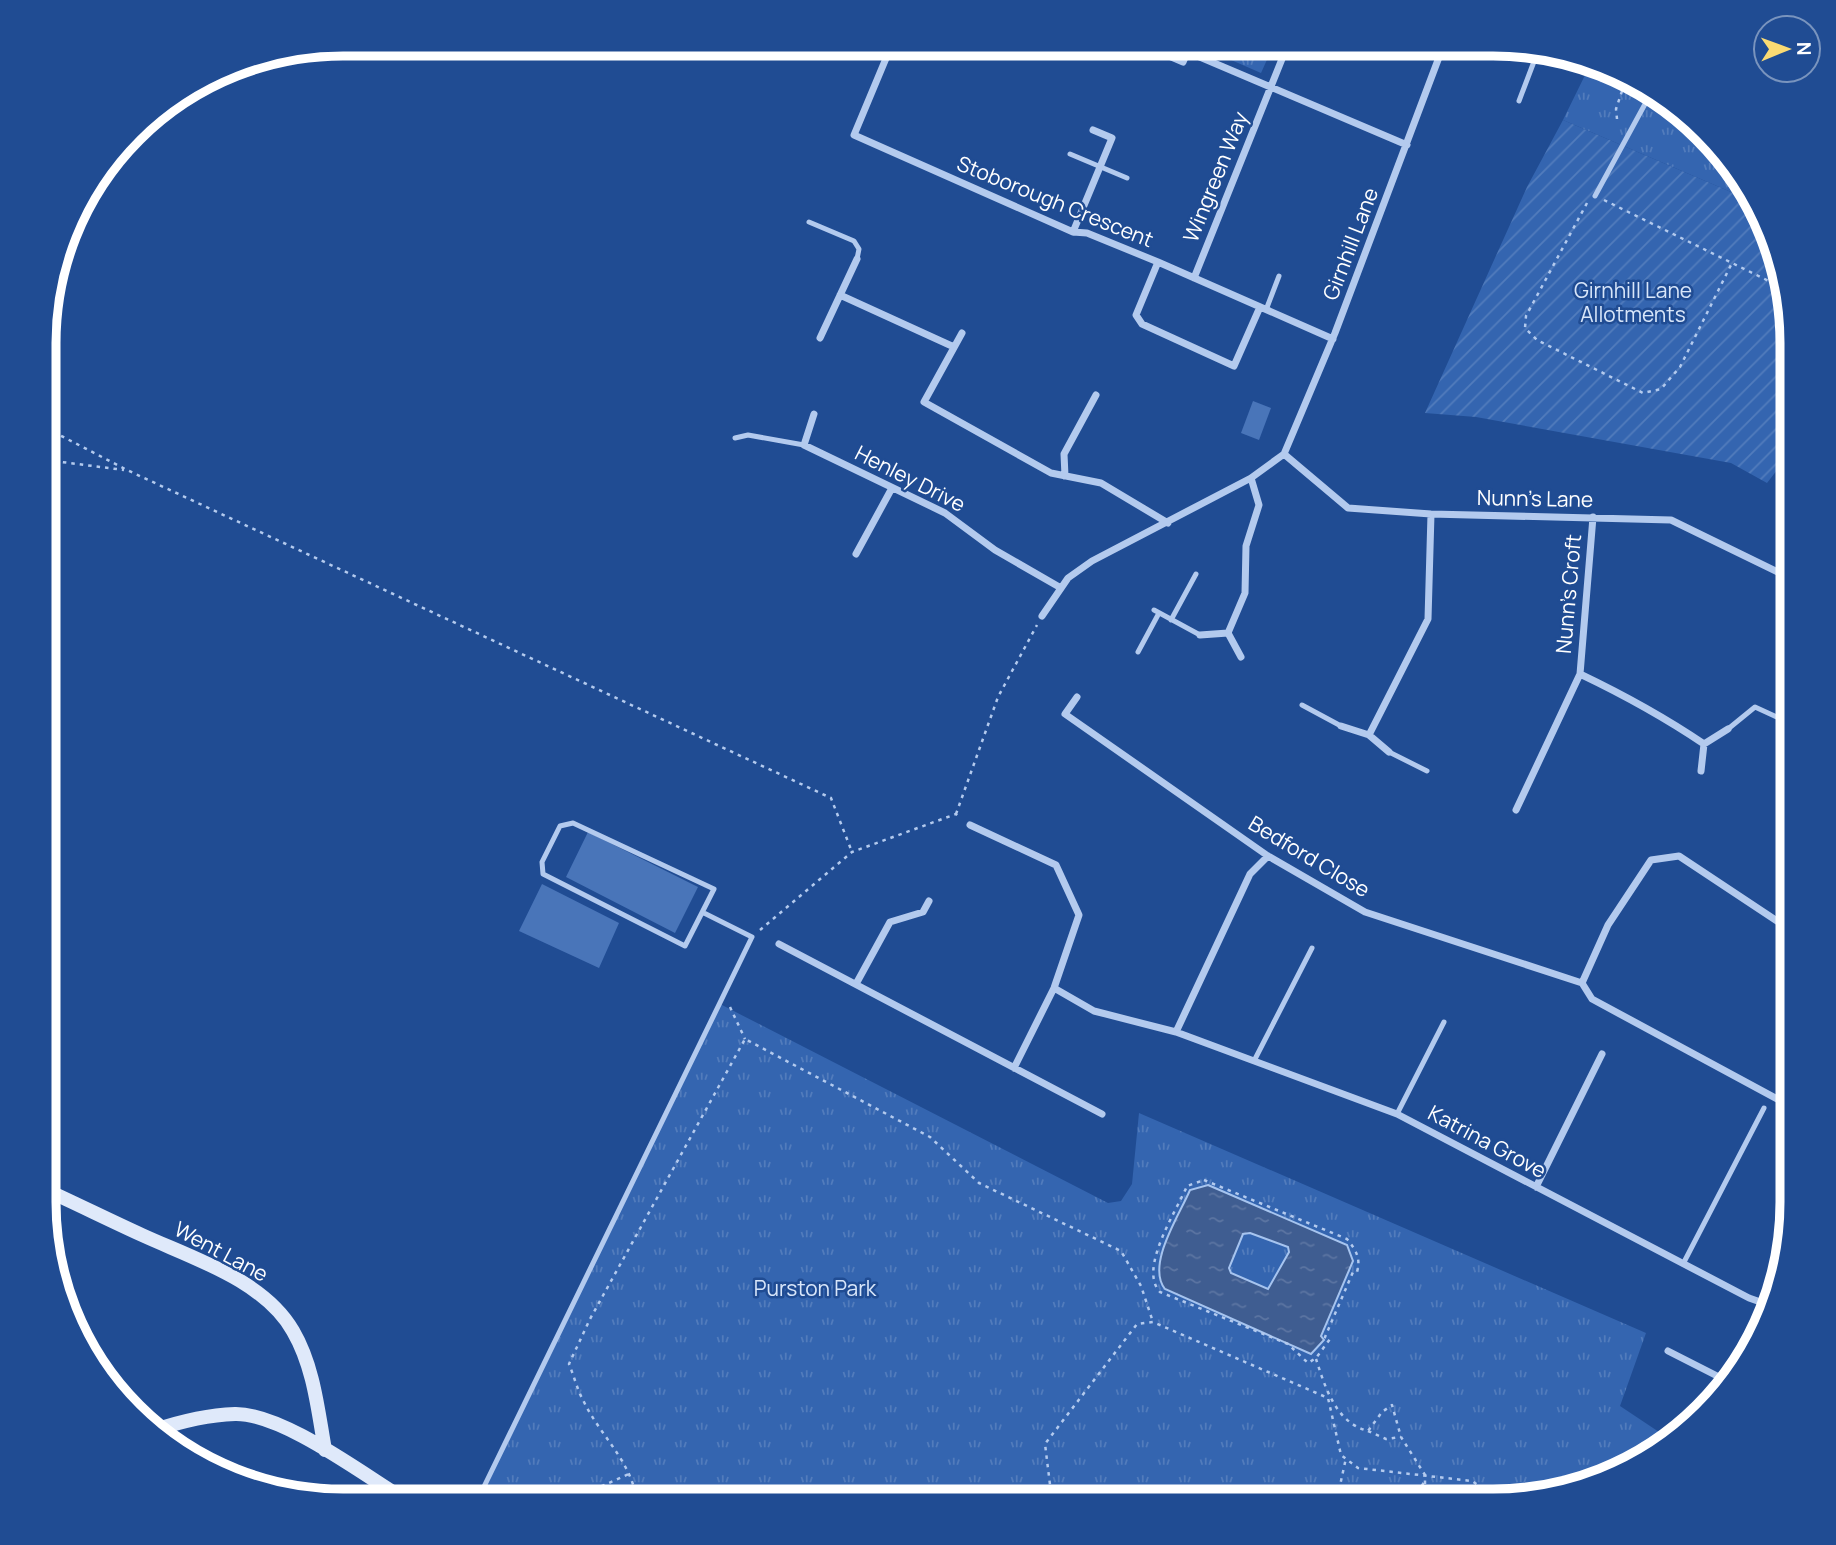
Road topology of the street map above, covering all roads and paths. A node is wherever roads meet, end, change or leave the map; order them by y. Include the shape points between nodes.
1 (887, 56) edge
2 (1170, 56) edge
3 (1186, 56) edge
4 (1205, 56) edge
5 (1283, 56) edge
6 (1440, 56) edge
7 (1535, 59) edge
8 (1623, 87) edge
9 (1270, 88) junction
10 (1647, 100) edge
11 (1519, 101) dead end
12 (1617, 119) dead end
13 (1093, 130) dead end
14 (1407, 145) junction
15 (1070, 154) dead end
16 (1100, 167) junction
17 (1127, 178) dead end
18 (1595, 196) junction
19 (809, 222) dead end
20 (1073, 232) junction
21 (857, 259) joint
22 (1158, 262) junction
23 (1732, 263) junction
24 (1279, 276) dead end
25 (1194, 278) junction
26 (1773, 283) edge
27 (840, 295) junction
28 (1263, 309) junction
29 (962, 333) dead end
30 (820, 338) dead end
31 (1333, 339) junction
32 (954, 347) junction
33 (1096, 395) dead end
34 (814, 414) dead end
35 (56, 433) edge
36 (735, 439) dead end
37 (804, 445) junction
38 (1284, 454) junction
39 (56, 461) edge
40 (127, 470) junction
41 (1065, 476) junction
42 (1251, 478) junction
43 (892, 488) junction
44 (1431, 514) junction
45 (1593, 517) junction
46 (1168, 523) junction
47 (856, 554) dead end
48 (1780, 573) edge
49 (1196, 574) dead end
50 (1061, 588) junction
51 (1042, 616) joint
52 (1171, 620) junction
53 (1228, 633) junction
54 (1200, 635) joint
55 (1138, 652) dead end
56 (1241, 657) dead end
57 (1580, 674) junction
58 (1076, 697) dead end
59 (1301, 705) dead end
60 (1780, 718) edge
61 (1342, 726) joint
62 (1728, 729) joint
63 (1369, 736) junction
64 (1704, 744) junction
65 (1389, 752) joint
66 (1427, 771) dead end
67 (1701, 771) dead end
68 (1516, 810) dead end
69 (956, 814) junction
70 (970, 825) joint
71 (852, 852) junction
72 (1268, 856) junction
73 (929, 901) dead end
74 (704, 914) junction
75 (1780, 923) edge
76 (752, 937) junction
77 (779, 944) dead end
78 (1312, 948) dead end
79 (1582, 983) junction
80 (856, 984) junction
81 (1054, 988) junction
82 (724, 994) junction
83 (1444, 1022) dead end
84 (1176, 1032) junction
85 (745, 1039) junction
86 (1602, 1054) dead end
87 (1254, 1061) junction
88 (1014, 1068) junction
89 (1780, 1101) edge
90 (1764, 1108) dead end
91 (1102, 1114) dead end
92 (1397, 1114) junction
93 (1536, 1187) junction
94 (56, 1195) edge
95 (1683, 1264) junction
96 (1762, 1302) edge
97 (1153, 1322) junction
98 (1668, 1351) dead end
99 (1316, 1358) junction
100 (1720, 1378) edge
101 (1328, 1398) junction
102 (166, 1428) edge
103 (1368, 1431) junction
104 (1401, 1437) junction
105 (325, 1450) junction
106 (1346, 1458) junction
107 (629, 1474) junction
108 (1425, 1475) junction
109 (1425, 1482) junction
110 (388, 1489) edge
111 (483, 1489) edge
112 (595, 1489) edge
113 (633, 1489) edge
114 (1051, 1489) edge
115 (1339, 1489) edge
116 (1421, 1489) edge
117 (1425, 1489) edge
118 (1483, 1489) edge

1 - 20 street, Stoborough Crescent via 854,135
2 - 3 street via 1184,62
4 - 9 street
5 - 9 street, Wingreen Way
6 - 14 street, Girnhill Lane
7 - 11 lane
8 - 12 path
9 - 14 street
9 - 25 street, Wingreen Way
10 - 18 lane
13 - 16 street via 1112,138
14 - 31 street, Girnhill Lane
15 - 16 lane
16 - 17 lane
16 - 20 street
18 - 23 path
18 - 23 path via 1574,222 1524,321 1530,335 1599,373 1643,393 1661,389 1680,367
19 - 21 lane via 854,241 859,249
20 - 22 street, Stoborough Crescent via 1087,233
21 - 27 street
22 - 25 street, Stoborough Crescent
22 - 28 street via 1136,315 1142,324 1197,347 1205,355 1234,366
23 - 26 path
24 - 28 lane
25 - 28 street, Stoborough Crescent
27 - 30 street
27 - 32 street
28 - 31 street, Stoborough Crescent
29 - 32 street
31 - 38 street, Girnhill Lane
32 - 41 street via 924,402 1051,473
33 - 41 street via 1064,454
34 - 37 street
35 - 40 path
36 - 37 lane via 748,435
37 - 43 street, Henley Drive
38 - 42 street
38 - 44 street, Nunn's Lane via 1348,508
39 - 40 path
40 - 71 path via 831,798
41 - 46 street via 1101,483
42 - 46 street
42 - 53 street via 1259,505 1246,547 1245,593
43 - 47 street
43 - 50 street, Henley Drive via 945,513 995,550
44 - 45 street, Nunn's Lane
44 - 63 street via 1428,619
45 - 48 street, Nunn's Lane via 1671,520
45 - 57 street, Nunn's Croft
46 - 50 street via 1092,561
49 - 52 lane
50 - 51 street
51 - 69 path via 998,697
52 - 54 lane
52 - 55 lane via 1156,611
53 - 54 street
53 - 56 street
57 - 64 street, Nunn's Croft via 1641,703
57 - 68 street, Nunn's Croft
58 - 72 street, Bedford Close via 1065,715
59 - 61 lane
60 - 62 lane via 1755,707
61 - 63 street
62 - 64 street
63 - 65 street
64 - 67 street
65 - 66 lane
69 - 70 path
69 - 71 path
70 - 81 street via 1056,865 1079,915
71 - 76 path
72 - 79 street, Bedford Close via 1365,912
72 - 84 street via 1250,874
73 - 80 street via 923,912 890,922
74 - 74 lane via 714,889 585,826 560,826 542,862 543,874 685,946
74 - 76 lane
75 - 79 street via 1679,856 1651,860 1608,925
76 - 82 lane
77 - 80 street
78 - 87 lane
79 - 89 street, Bedford Close via 1592,999
80 - 88 street
81 - 84 street, Katrina Grove via 1094,1011
81 - 88 street
82 - 85 path
82 - 111 lane
83 - 92 lane
84 - 87 street, Katrina Grove
85 - 97 path via 930,1138 979,1183 1121,1251 1141,1286
85 - 107 path via 569,1364 583,1401
86 - 93 street
87 - 92 street, Katrina Grove
88 - 91 street
90 - 95 lane
92 - 93 street, Katrina Grove
93 - 95 street, Katrina Grove
94 - 105 main road, Went Lane via 239,1282 272,1304 301,1346
95 - 96 street, Katrina Grove
97 - 101 path
97 - 114 path via 1137,1324 1045,1444
98 - 100 street
99 - 99 path via 1330,1339 1325,1337 1353,1272 1357,1272 1359,1256 1352,1245 1204,1180 1187,1186 1151,1265 1155,1286 1160,1292 1288,1344 1308,1363
99 - 101 path
101 - 103 path via 1357,1428
101 - 106 path via 1341,1455
102 - 105 main road via 237,1414 266,1420
103 - 104 path via 1386,1439
103 - 104 path via 1392,1405
104 - 108 path
105 - 110 main road
106 - 108 path via 1358,1468
106 - 115 path
107 - 112 path
107 - 113 path
108 - 109 path
108 - 118 path via 1472,1481
109 - 116 path
109 - 117 path

